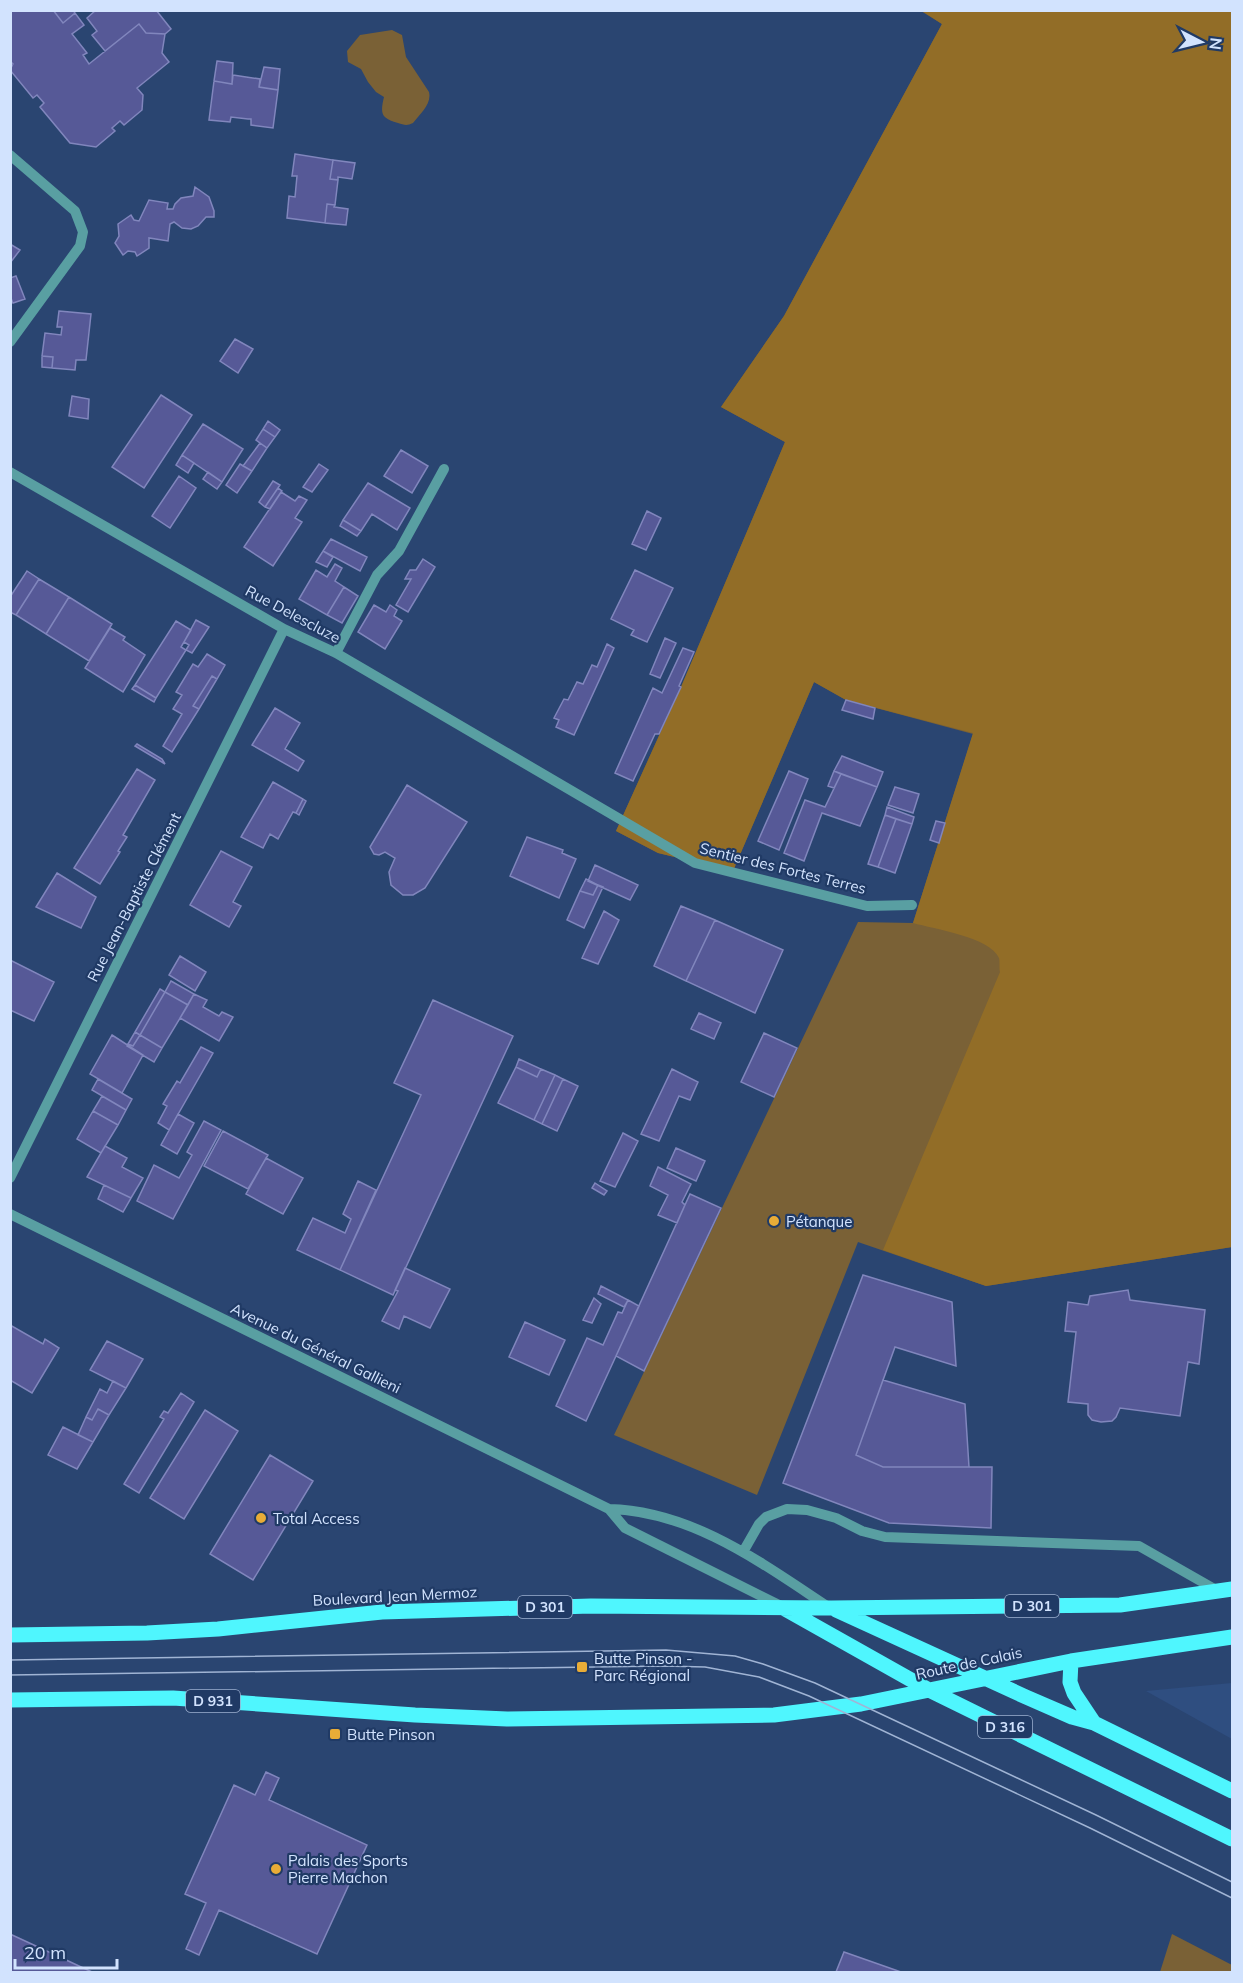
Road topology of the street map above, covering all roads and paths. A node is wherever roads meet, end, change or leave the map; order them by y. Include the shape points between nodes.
1 (10, 155) edge
2 (10, 342) edge
3 (444, 469) dead end
4 (10, 472) edge
5 (284, 629) junction
6 (336, 653) junction
7 (561, 785) joint
8 (912, 905) dead end
9 (10, 1178) edge
10 (10, 1214) edge
11 (609, 1509) junction
12 (743, 1552) junction
13 (1225, 1590) edge
14 (783, 1607) junction
15 (831, 1608) junction
16 (10, 1635) edge
17 (1233, 1636) edge
18 (1071, 1660) junction
19 (984, 1679) junction
20 (929, 1690) junction
21 (10, 1700) edge
22 (1094, 1723) junction
23 (1233, 1791) edge
24 (1233, 1839) edge

1 - 2 street via 75,211 84,232 80,246
3 - 6 street via 399,551 377,575
4 - 5 street, Rue Delescluze
5 - 6 street, Rue Delescluze
5 - 9 street, Rue Jean-Baptiste Clément
6 - 7 street, Rue Delescluze
7 - 8 street, Sentier des Fortes Terres via 695,863 867,906
10 - 11 street, Avenue du Général Gallieni
11 - 12 street, Avenue du Général Gallieni via 667,1518
11 - 14 street, Avenue du Général Gallieni via 625,1528
12 - 13 street via 766,1517 787,1509 807,1510 885,1536 1138,1546
12 - 15 street, Avenue du Général Gallieni
13 - 15 main road, D 301 via 1120,1605
14 - 15 main road, D 301
14 - 16 main road, Boulevard Jean Mermoz / D 301 via 591,1606 382,1612 147,1634
14 - 20 main road, D 316
15 - 19 main road, D 316
17 - 18 main road, Route de Calais
18 - 19 main road, Route de Calais
18 - 22 main road via 1074,1693
19 - 20 main road, Route de Calais
19 - 22 main road, D 316
20 - 21 main road, Route de Calais / D 931 via 774,1714 507,1719 173,1698
20 - 24 main road, D 316
22 - 23 main road

